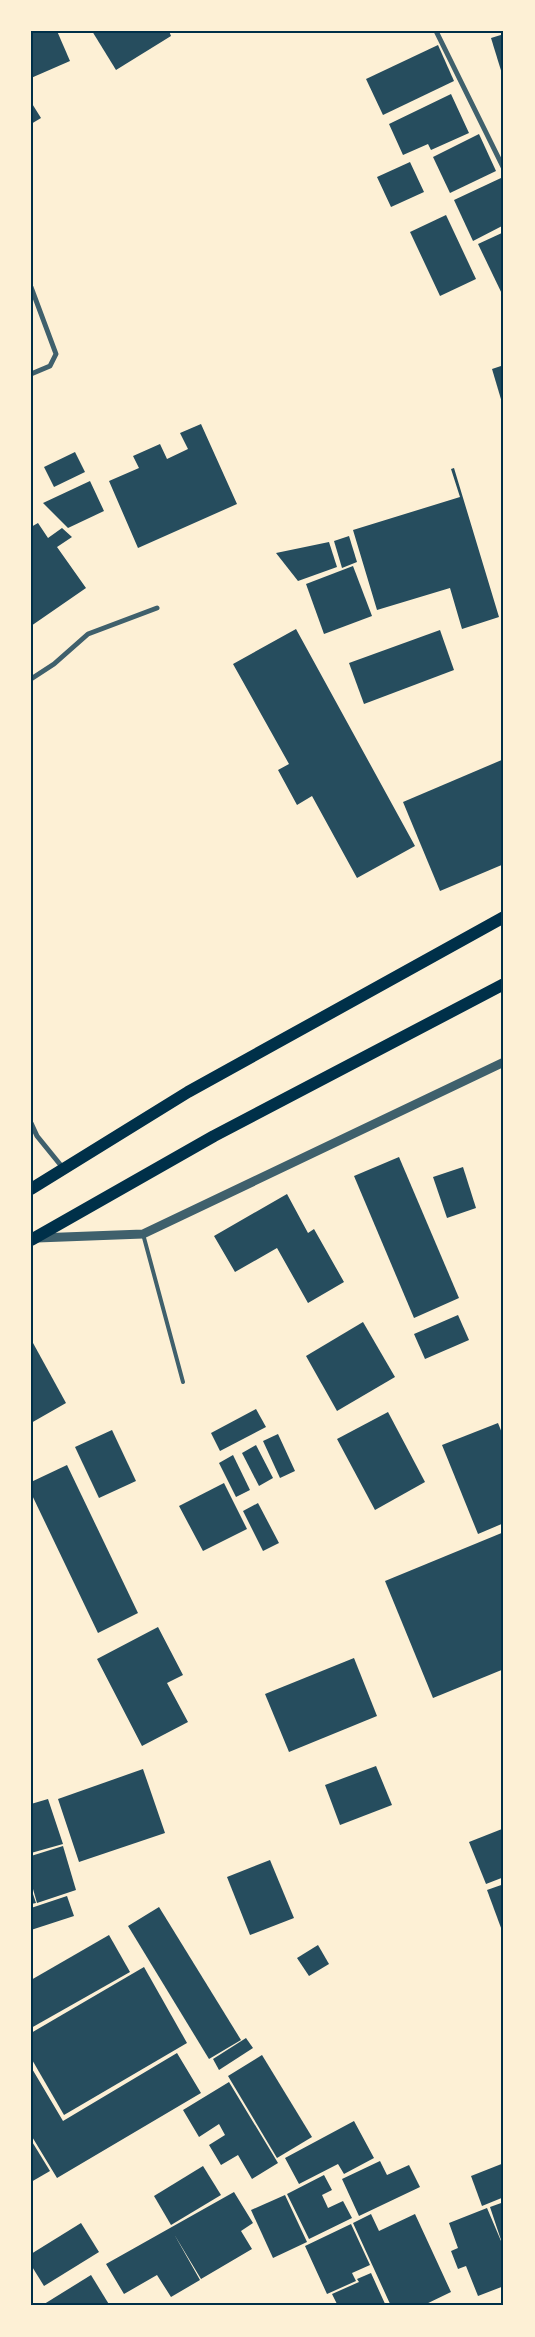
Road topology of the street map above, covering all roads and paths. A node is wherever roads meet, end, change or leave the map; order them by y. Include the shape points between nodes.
1 (436, 31) edge
2 (504, 169) edge
3 (31, 287) edge
4 (31, 374) edge
5 (157, 608) dead end
6 (31, 679) edge
7 (504, 917) edge
8 (504, 984) edge
9 (504, 1062) edge
10 (31, 1123) edge
11 (63, 1168) junction
12 (31, 1189) edge
13 (143, 1234) junction
14 (33, 1239) edge
15 (183, 1382) dead end

1 - 2 street
3 - 4 street via 56,354 50,366
5 - 6 street via 88,634
7 - 11 main road via 188,1092
8 - 14 main road via 214,1136
9 - 13 street
10 - 11 street via 37,1136
11 - 12 main road
13 - 14 street
13 - 15 lane

